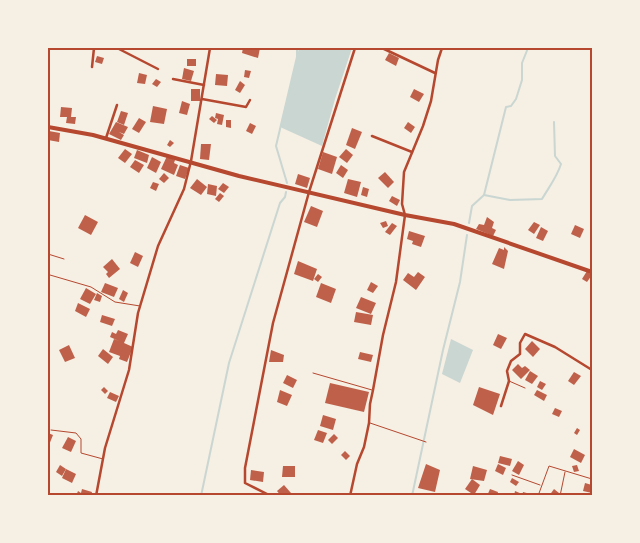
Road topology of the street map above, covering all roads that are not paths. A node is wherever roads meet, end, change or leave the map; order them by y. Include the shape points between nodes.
1 (94, 48) edge
2 (117, 48) edge
3 (210, 48) edge
4 (355, 48) edge
5 (382, 48) edge
6 (442, 48) edge
7 (92, 67) dead end
8 (158, 69) dead end
9 (435, 73) junction
10 (173, 79) dead end
11 (204, 85) junction
12 (202, 99) junction
13 (250, 100) dead end
14 (117, 105) dead end
15 (48, 127) edge
16 (372, 136) dead end
17 (106, 138) junction
18 (412, 152) junction
19 (191, 161) junction
20 (309, 192) junction
21 (405, 215) junction
22 (48, 254) edge
23 (64, 259) dead end
24 (592, 272) edge
25 (50, 276) dead end
26 (140, 306) junction
27 (592, 370) edge
28 (313, 373) dead end
29 (509, 381) junction
30 (525, 388) dead end
31 (372, 390) junction
32 (501, 406) dead end
33 (370, 423) junction
34 (52, 430) dead end
35 (426, 442) dead end
36 (102, 459) junction
37 (565, 472) junction
38 (512, 476) dead end
39 (592, 479) edge
40 (540, 486) junction
41 (96, 496) edge
42 (271, 496) edge
43 (350, 496) edge
44 (538, 496) edge
45 (560, 496) edge

1 - 7 street
2 - 8 street
3 - 11 street
4 - 20 street
5 - 9 street
6 - 9 street
9 - 18 street via 431,101
10 - 11 street
11 - 12 street
12 - 13 street via 246,107
12 - 19 street
14 - 17 street
15 - 17 main road
16 - 18 street
17 - 19 main road
18 - 21 street via 404,172 402,204
19 - 20 main road
19 - 26 street via 184,189 158,246
20 - 21 main road
20 - 42 street via 273,323 246,468 245,483
21 - 24 main road via 454,224
21 - 31 street via 396,282
22 - 23 lane
25 - 26 lane via 91,288 115,302
26 - 36 street via 129,370
27 - 29 street via 555,347 525,334 520,343 520,354 507,371
28 - 31 lane
29 - 30 lane
29 - 32 street
31 - 33 street
33 - 35 lane
33 - 43 street
34 - 36 lane via 76,433 81,439 81,453
36 - 41 street
37 - 39 lane
37 - 40 lane via 549,466
37 - 45 lane
38 - 40 lane
40 - 44 lane

